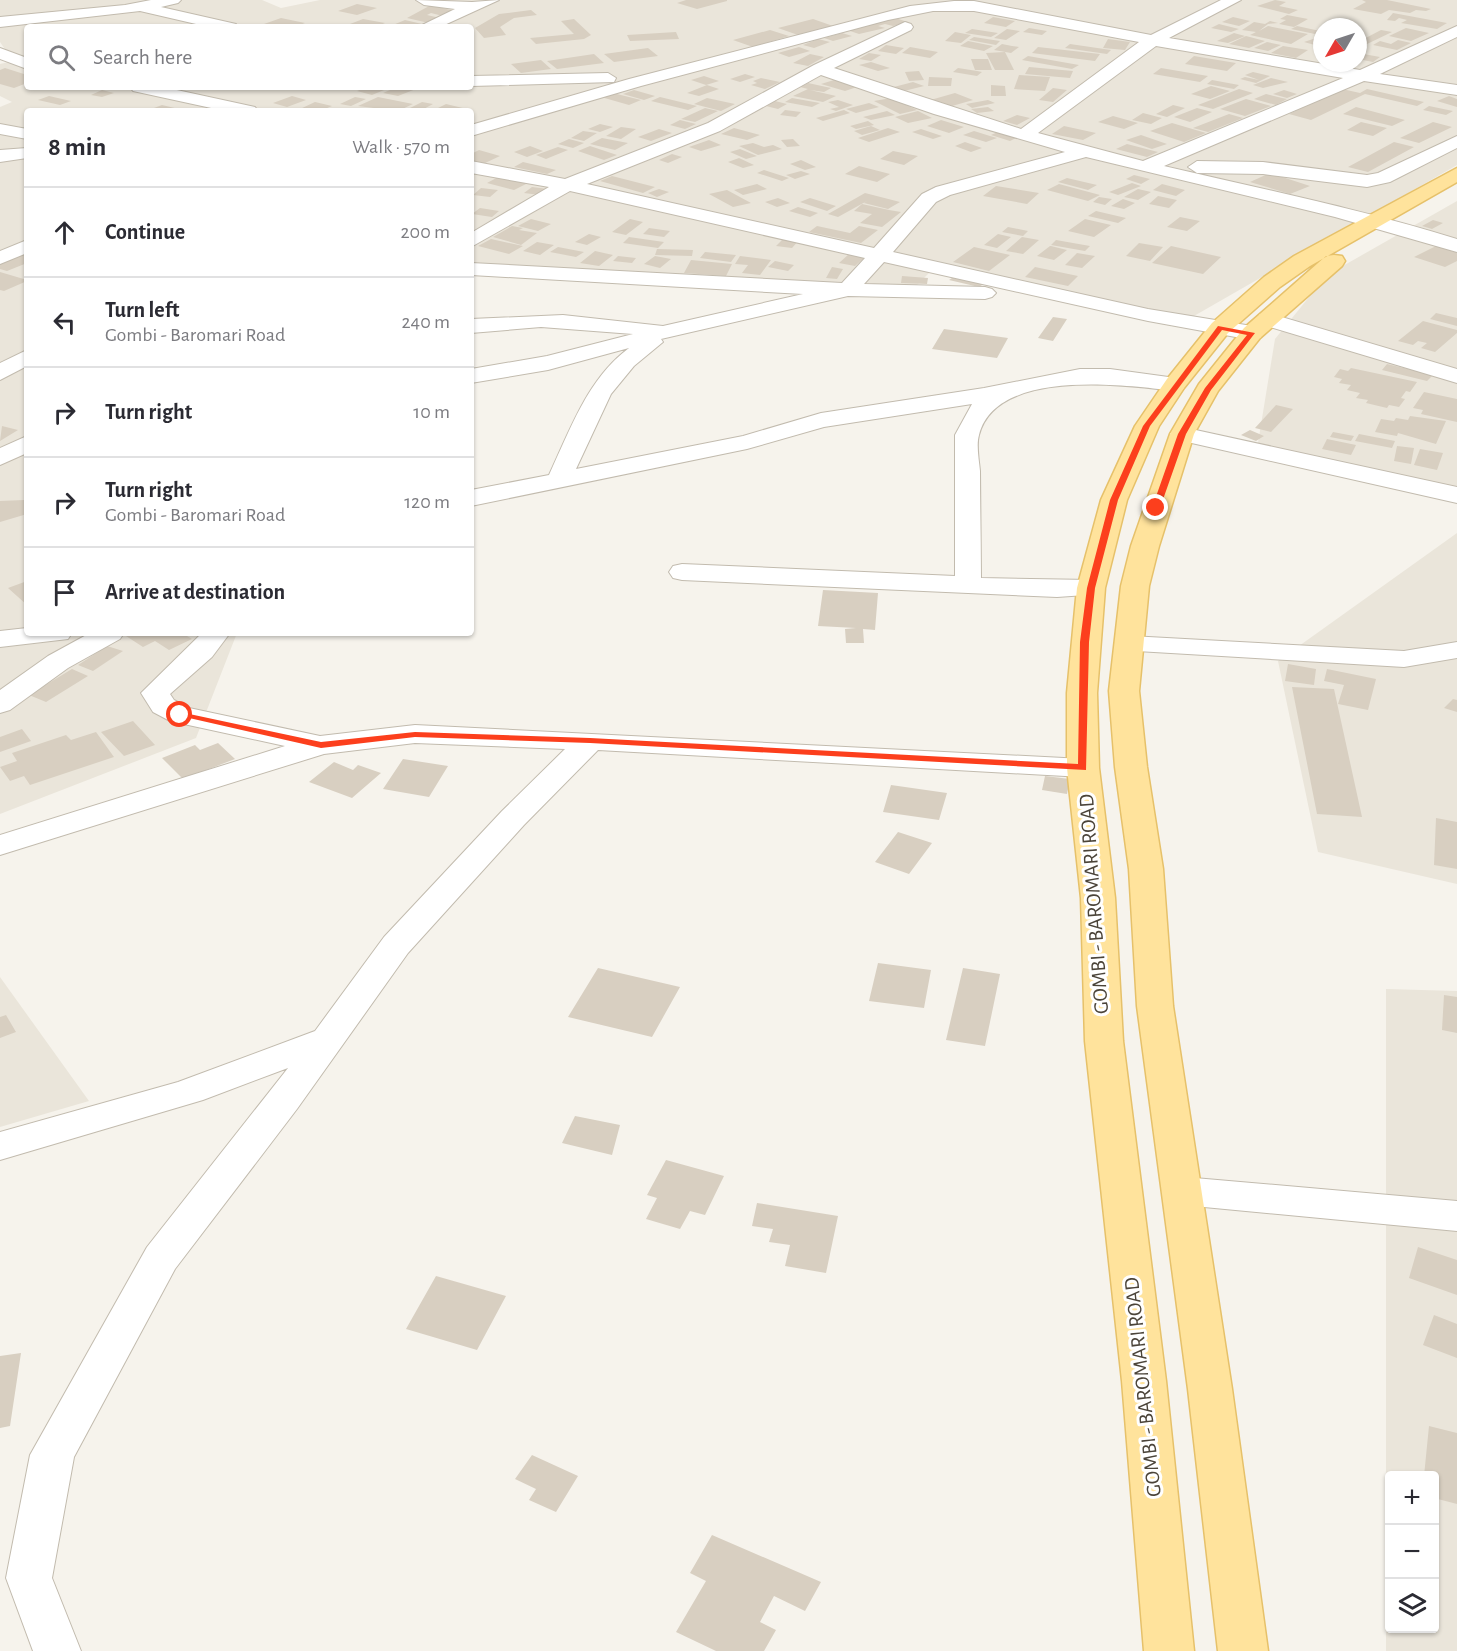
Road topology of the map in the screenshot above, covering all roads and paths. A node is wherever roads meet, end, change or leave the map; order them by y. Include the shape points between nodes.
1 (173, 0) edge
2 (424, 0) edge
3 (491, 0) edge
4 (1233, 0) edge
5 (961, 4) junction
6 (141, 7) junction
7 (472, 7) junction
8 (0, 22) edge
9 (217, 24) edge
10 (433, 24) edge
11 (1457, 31) edge
12 (1153, 40) junction
13 (0, 53) edge
14 (24, 63) edge
15 (820, 69) junction
16 (657, 77) junction
17 (1355, 77) junction
18 (474, 81) edge
19 (153, 90) edge
20 (1457, 90) edge
21 (235, 108) edge
22 (0, 129) edge
23 (474, 130) edge
24 (24, 133) edge
25 (1025, 134) junction
26 (1457, 141) edge
27 (1085, 152) junction
28 (24, 153) edge
29 (0, 156) edge
30 (1145, 167) junction
31 (476, 172) edge
32 (1457, 174) edge
33 (567, 185) junction
34 (1457, 191) edge
35 (1383, 223) junction
36 (474, 239) edge
37 (1457, 246) edge
38 (24, 247) edge
39 (881, 255) junction
40 (0, 258) edge
41 (474, 269) edge
42 (848, 290) junction
43 (1065, 297) junction
44 (474, 326) edge
45 (1247, 327) junction
46 (668, 331) junction
47 (24, 359) edge
48 (548, 363) junction
49 (0, 373) edge
50 (474, 375) edge
51 (1457, 376) edge
52 (1175, 384) junction
53 (1004, 392) junction
54 (474, 397) edge
55 (1182, 434) junction
56 (24, 445) edge
57 (0, 459) edge
58 (558, 482) junction
59 (1457, 495) edge
60 (474, 497) edge
61 (682, 572) dead end
62 (968, 585) junction
63 (1091, 588) junction
64 (29, 636) edge
65 (105, 636) edge
66 (214, 636) edge
67 (0, 639) edge
68 (1130, 645) junction
69 (1457, 650) edge
70 (0, 704) edge
71 (590, 741) junction
72 (321, 745) junction
73 (1083, 768) junction
74 (0, 845) edge
75 (329, 1038) junction
76 (0, 1146) edge
77 (1182, 1191) junction
78 (1457, 1216) edge
79 (57, 1651) edge
80 (1169, 1651) edge
81 (1243, 1651) edge

1 - 6 street
2 - 7 street
3 - 7 street
4 - 12 street
5 - 12 street
5 - 15 street
5 - 16 street via 891,15
6 - 8 street
6 - 9 street
7 - 10 street
11 - 17 street
12 - 17 street
12 - 25 street
13 - 14 street
15 - 25 street via 915,104
15 - 33 street via 714,128
16 - 18 street
16 - 23 street
17 - 20 street
17 - 30 street
19 - 21 street
22 - 24 street
25 - 27 street
26 - 30 street via 1383,178 1367,181 1263,168
27 - 30 street
27 - 39 street via 929,198
28 - 29 street
30 - 35 street
31 - 33 street
32 - 35 main road, GOMBI - BAROMARI ROAD
33 - 36 street
33 - 39 street
34 - 35 main road, GOMBI - BAROMARI ROAD
35 - 37 street
35 - 45 main road, GOMBI - BAROMARI ROAD
35 - 45 main road, GOMBI - BAROMARI ROAD via 1272,282
38 - 40 street
39 - 42 street
39 - 43 street
41 - 42 street
42 - 43 street
42 - 46 street
43 - 45 street
44 - 46 street via 524,319
45 - 51 street
45 - 52 main road, GOMBI - BAROMARI ROAD
45 - 55 main road, GOMBI - BAROMARI ROAD
46 - 48 street
46 - 58 street via 626,361 600,392
47 - 49 street
48 - 50 street
48 - 54 street
52 - 53 street via 1080,376
52 - 63 main road, GOMBI - BAROMARI ROAD via 1147,426 1114,500
53 - 58 street via 821,420 747,442
53 - 62 street via 981,408 967,435
55 - 59 street
55 - 68 main road, GOMBI - BAROMARI ROAD via 1135,586
56 - 57 street
58 - 60 street
61 - 62 street
62 - 63 street
63 - 73 main road, GOMBI - BAROMARI ROAD via 1082,693
64 - 67 street
65 - 70 street via 58,662
66 - 72 street via 155,693 163,706 180,715
68 - 69 street via 1404,659
68 - 77 main road, GOMBI - BAROMARI ROAD via 1124,691 1129,745 1146,869 1155,1005
71 - 72 street via 415,734
71 - 73 street
71 - 75 street via 396,945
72 - 74 street
73 - 80 main road, GOMBI - BAROMARI ROAD via 1098,898 1104,1041 1144,1381
75 - 76 street via 190,1091
75 - 79 street via 161,1258 52,1455 29,1578
77 - 78 street
77 - 81 main road, GOMBI - BAROMARI ROAD

